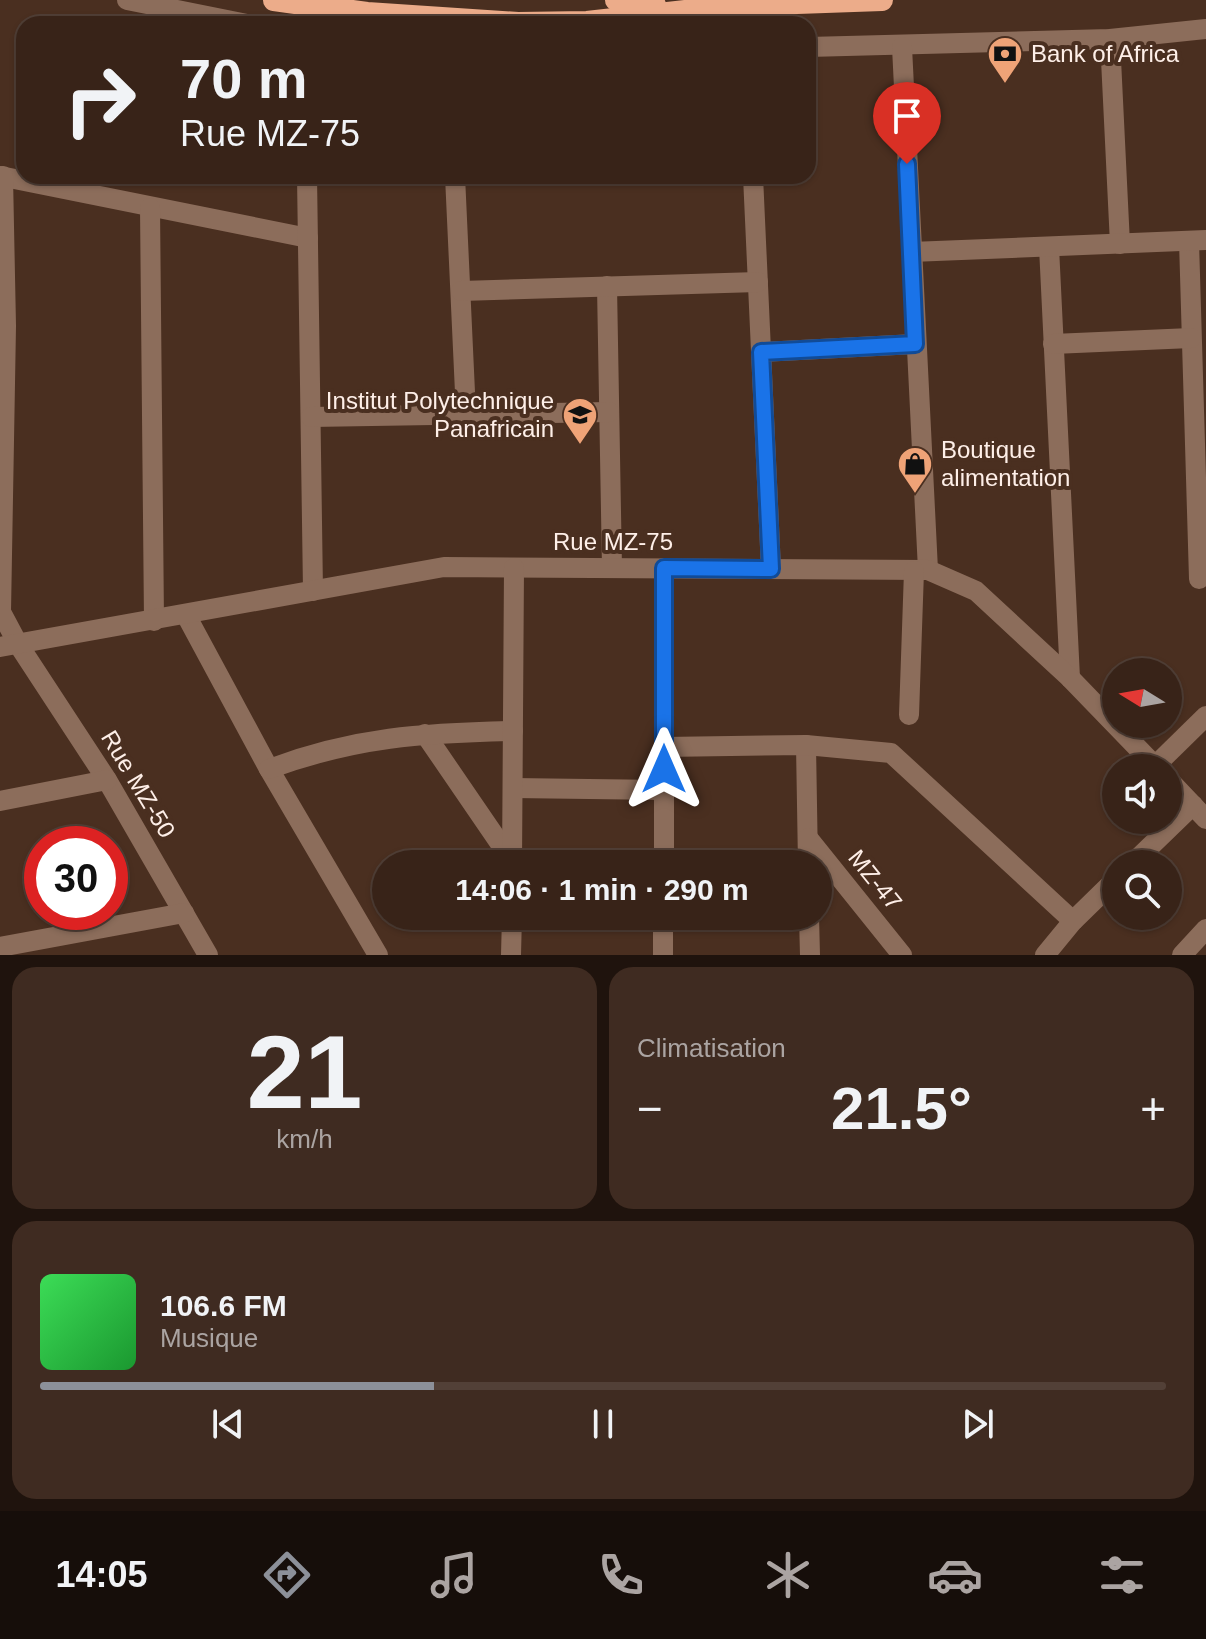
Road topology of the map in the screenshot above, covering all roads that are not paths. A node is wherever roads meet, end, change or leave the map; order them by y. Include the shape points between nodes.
1 (127, 0) edge
2 (274, 0) edge
3 (616, 0) edge
4 (882, 0) edge
5 (686, 10) junction
6 (207, 16) edge
7 (412, 16) edge
8 (636, 16) edge
9 (1206, 29) edge
10 (1110, 39) junction
11 (816, 47) edge
12 (902, 47) junction
13 (2, 176) edge
14 (39, 184) edge
15 (307, 184) edge
16 (455, 184) edge
17 (753, 184) edge
18 (150, 208) junction
19 (308, 238) junction
20 (1198, 240) edge
21 (1120, 244) junction
22 (1049, 247) junction
23 (911, 252) junction
24 (758, 282) junction
25 (607, 286) junction
26 (461, 291) junction
27 (3, 325) edge
28 (1191, 338) junction
29 (915, 344) junction
30 (1053, 344) junction
31 (761, 352) junction
32 (1199, 395) edge
33 (609, 412) junction
34 (466, 414) junction
35 (311, 417) junction
36 (2, 476) edge
37 (514, 568) junction
38 (612, 568) junction
39 (664, 568) junction
40 (771, 569) junction
41 (921, 570) junction
42 (1199, 579) dead end
43 (313, 591) junction
44 (186, 615) junction
45 (154, 621) junction
46 (9, 646) edge
47 (1070, 678) junction
48 (909, 715) dead end
49 (1206, 716) edge
50 (513, 731) junction
51 (425, 734) junction
52 (806, 745) junction
53 (664, 747) junction
54 (1144, 754) edge
55 (1174, 754) edge
56 (269, 769) junction
57 (107, 780) junction
58 (513, 788) junction
59 (664, 790) junction
60 (1182, 794) edge
61 (0, 801) edge
62 (1200, 812) edge
63 (808, 838) junction
64 (504, 850) edge
65 (512, 850) edge
66 (664, 850) edge
67 (808, 850) edge
68 (1150, 850) edge
69 (1102, 893) edge
70 (184, 913) junction
71 (1073, 921) junction
72 (1206, 929) edge
73 (512, 930) edge
74 (663, 930) edge
75 (809, 930) edge
76 (0, 947) edge
77 (49, 947) edge
78 (208, 955) edge
79 (378, 955) edge
80 (511, 955) edge
81 (663, 955) edge
82 (810, 955) edge
83 (902, 955) edge
84 (1045, 955) edge
85 (1182, 955) edge

1 - 6 street
2 - 7 highway
3 - 5 highway
4 - 5 highway
5 - 8 highway
9 - 10 street
10 - 12 street
10 - 21 street
11 - 12 street
12 - 23 street
13 - 27 street, Rue MZ-50
14 - 18 street
15 - 19 street
16 - 26 street
17 - 24 street
18 - 19 street
18 - 45 street
19 - 35 street
20 - 21 street
20 - 28 street
21 - 22 street
22 - 23 street
22 - 30 street
23 - 29 street
24 - 25 street
24 - 31 street
25 - 26 street
25 - 33 street
26 - 34 street
27 - 36 street, Rue MZ-50
28 - 30 street
28 - 32 street
29 - 31 street
29 - 41 street
30 - 47 street
31 - 40 street
32 - 42 street
33 - 34 street
33 - 38 street
34 - 35 street
35 - 43 street
36 - 46 street, Rue MZ-50 via 1,612
37 - 38 street, Rue MZ-75
37 - 43 street, Rue MZ-75 via 444,567
37 - 50 street
38 - 39 street, Rue MZ-75
39 - 40 street, Rue MZ-75
39 - 53 street
40 - 41 street, Rue MZ-75
41 - 47 street, Rue MZ-75 via 976,591
41 - 48 street
43 - 44 street, Rue MZ-75
44 - 45 street, Rue MZ-75
44 - 56 street
45 - 46 street, Rue MZ-75
46 - 57 street, Rue MZ-50
47 - 54 street, Rue MZ-75
49 - 55 street
50 - 51 street
50 - 58 street
51 - 56 street via 341,745
51 - 64 street
52 - 53 street
52 - 63 street
52 - 71 street via 891,753
53 - 59 street
56 - 79 street
57 - 61 street
57 - 70 street, Rue MZ-50
58 - 59 street
58 - 65 street
59 - 66 street
60 - 62 street, Rue MZ-75
62 - 68 street
63 - 67 street
63 - 83 street, MZ-47
69 - 71 street
70 - 77 street
70 - 78 street, Rue MZ-50
71 - 84 street
72 - 85 street
73 - 80 street
74 - 81 street
75 - 82 street
76 - 77 street

